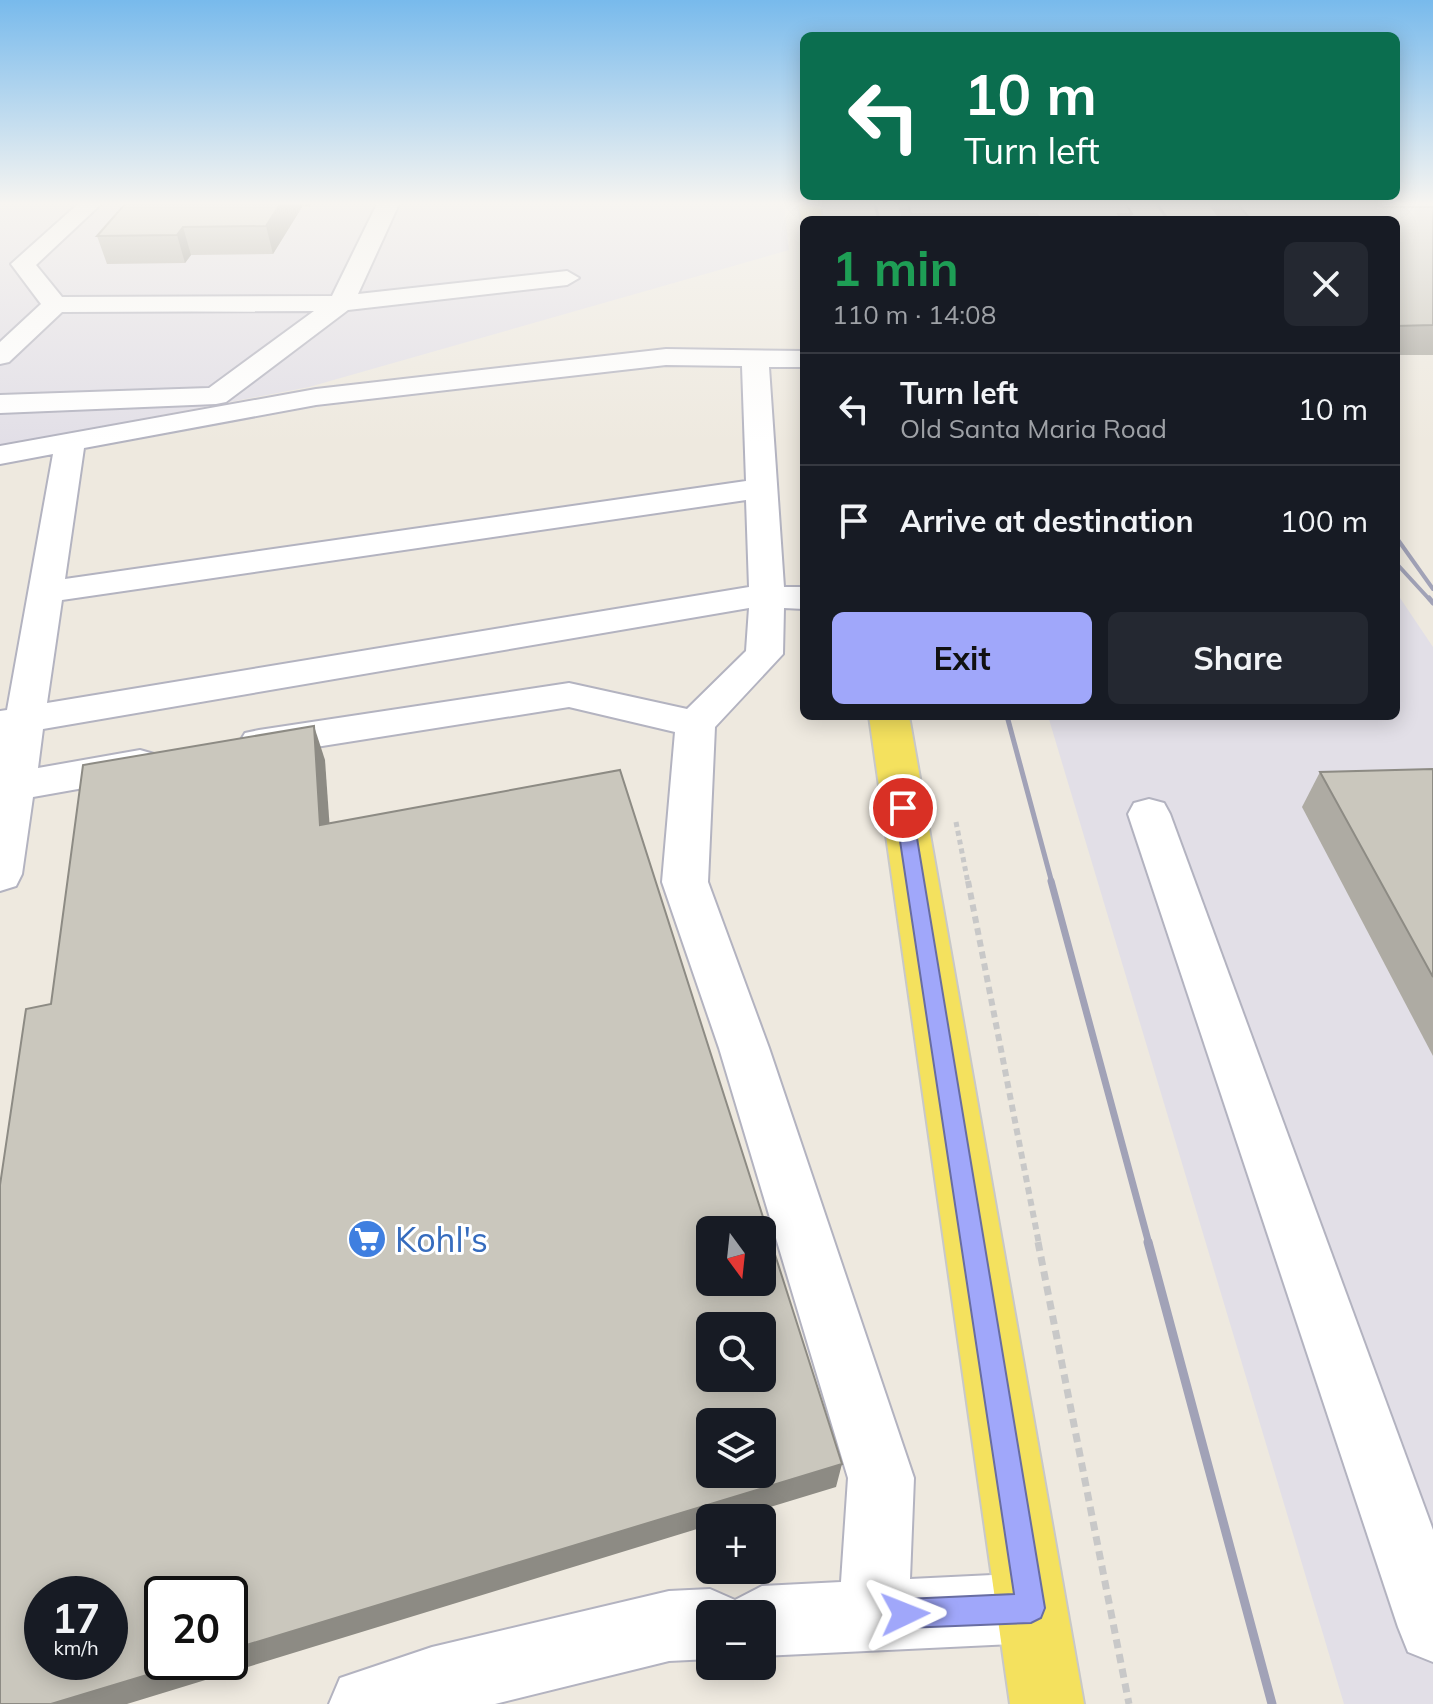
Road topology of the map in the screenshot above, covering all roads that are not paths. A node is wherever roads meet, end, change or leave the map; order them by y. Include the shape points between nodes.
1 (38, 284) edge
2 (350, 284) edge
3 (517, 284) edge
4 (341, 303) junction
5 (55, 305) junction
6 (0, 356) edge
7 (755, 358) junction
8 (800, 359) edge
9 (0, 404) edge
10 (70, 444) junction
11 (0, 455) edge
12 (761, 488) junction
13 (45, 592) junction
14 (767, 597) junction
15 (800, 598) edge
16 (890, 720) edge
17 (12, 722) edge
18 (695, 724) junction
19 (225, 749) edge
20 (180, 757) edge
21 (14, 786) junction
22 (1149, 814) dead end
23 (0, 874) edge
24 (1031, 1608) junction
25 (874, 1615) junction
26 (776, 1620) edge
27 (696, 1625) edge
28 (1433, 1627) edge
29 (366, 1704) edge
30 (1047, 1704) edge

1 - 5 lane
2 - 4 lane
3 - 4 lane
4 - 5 lane
4 - 9 lane via 216,396
5 - 6 lane
7 - 8 lane
7 - 10 lane via 666,357 316,397
7 - 12 lane
10 - 11 lane
10 - 13 lane
12 - 13 lane
12 - 14 lane
13 - 17 lane
14 - 15 lane
14 - 17 lane via 741,597
14 - 18 lane via 764,654
16 - 24 main road
17 - 21 lane
18 - 19 lane via 569,695
18 - 25 lane via 685,882 744,1048 881,1478
20 - 21 lane
21 - 23 lane
22 - 28 lane
24 - 25 lane
24 - 30 main road
25 - 26 lane
27 - 29 lane via 669,1626

